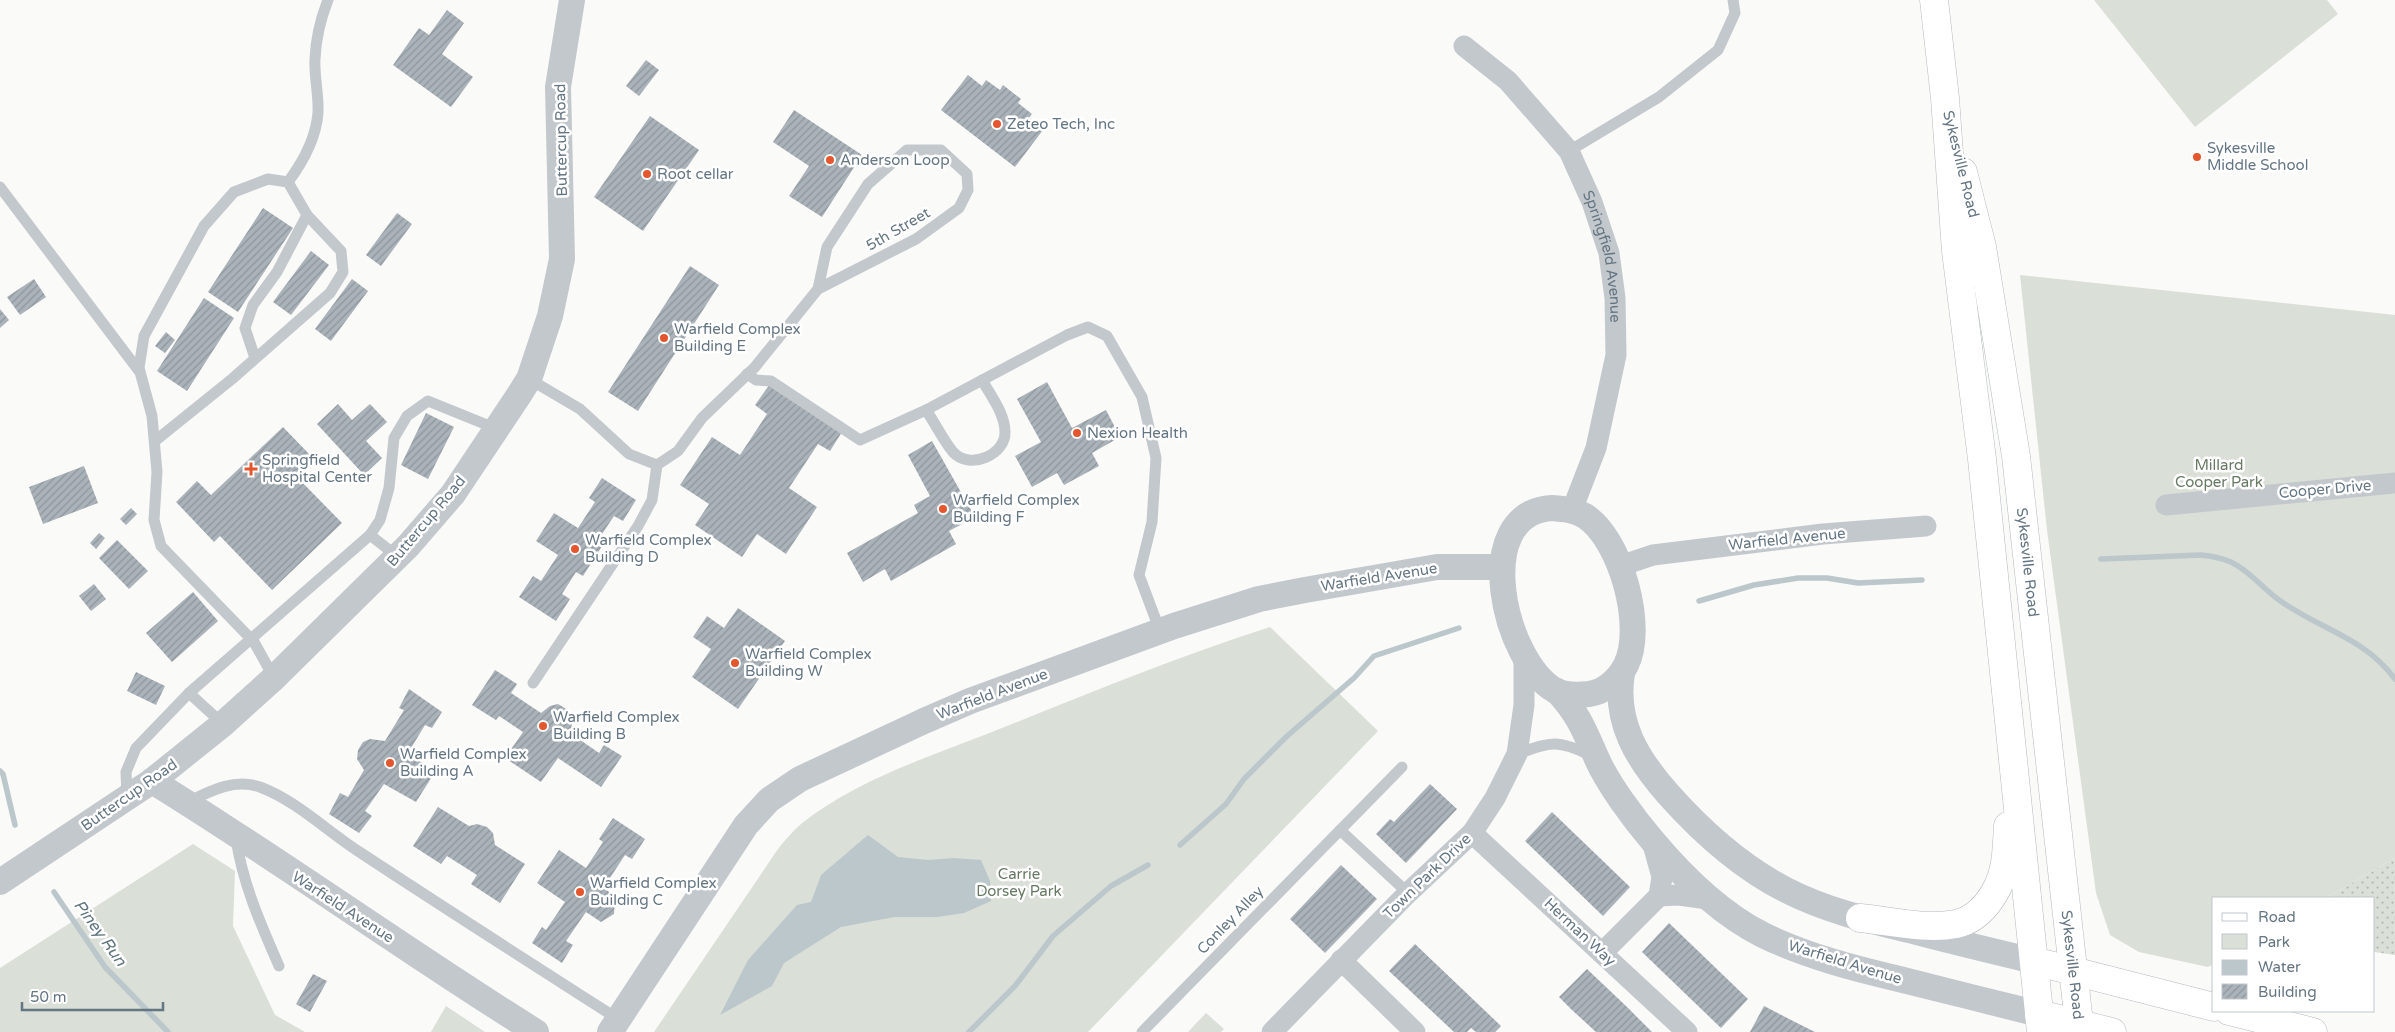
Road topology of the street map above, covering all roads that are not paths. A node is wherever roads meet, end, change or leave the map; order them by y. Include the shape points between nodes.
1 (328, 0) edge
2 (572, 0) edge
3 (1733, 0) edge
4 (1934, 0) edge
5 (1464, 46) dead end
6 (1945, 98) junction
7 (1569, 152) junction
8 (288, 182) junction
9 (0, 187) edge
10 (307, 216) junction
11 (818, 289) junction
12 (255, 358) junction
13 (140, 371) junction
14 (747, 374) junction
15 (529, 379) junction
16 (982, 380) junction
17 (926, 410) junction
18 (497, 429) junction
19 (154, 441) junction
20 (657, 465) junction
21 (2395, 483) edge
22 (2166, 505) dead end
23 (1572, 510) junction
24 (1926, 526) dead end
25 (370, 535) junction
26 (398, 557) junction
27 (1620, 566) junction
28 (1502, 567) junction
29 (1160, 631) junction
30 (251, 639) junction
31 (1524, 657) junction
32 (1622, 673) junction
33 (274, 678) junction
34 (533, 683) dead end
35 (1557, 691) junction
36 (189, 693) junction
37 (223, 724) junction
38 (1517, 754) junction
39 (1597, 758) junction
40 (2014, 762) junction
41 (1402, 767) dead end
42 (152, 781) junction
43 (127, 798) junction
44 (187, 802) junction
45 (1340, 830) junction
46 (1472, 833) junction
47 (236, 834) junction
48 (1651, 840) junction
49 (0, 882) edge
50 (1408, 893) junction
51 (1659, 896) junction
52 (1708, 899) junction
53 (1860, 918) junction
54 (1602, 953) junction
55 (1341, 960) junction
56 (2034, 961) junction
57 (279, 966) dead end
58 (2073, 971) junction
59 (2212, 1006) edge
60 (2233, 1012) edge
61 (2040, 1023) edge
62 (614, 1026) edge
63 (2080, 1028) edge
64 (1278, 1030) edge
65 (536, 1032) edge
66 (1142, 1032) edge
67 (1415, 1032) edge
68 (1687, 1032) edge
69 (2112, 1032) edge
70 (2313, 1032) edge

1 - 8 lane via 318,24 318,113 312,141 300,167
2 - 15 street, Buttercup Road via 558,87 562,259 550,316
3 - 7 lane via 1735,12 1718,50 1659,97
4 - 6 main road, Sykesville Road
5 - 7 street, Springfield Avenue via 1508,81
6 - 40 main road, Sykesville Road via 1956,251
6 - 58 main road, Sykesville Road via 1982,246 2016,456
7 - 23 street, Springfield Avenue via 1592,202 1610,253 1616,355 1596,448
8 - 10 lane
8 - 13 lane via 268,179 234,192 204,226 144,336
9 - 13 lane
10 - 12 lane via 277,272 253,305 245,328
10 - 12 lane via 341,251 343,272 330,293
11 - 11 lane, 5th Street via 916,239 959,208 968,190 967,174 941,150 907,150 868,184 826,247
11 - 14 lane, 5th Street
12 - 19 lane
13 - 19 lane via 152,416
14 - 17 lane via 756,380 771,381 860,440
14 - 20 lane, 5th Street via 702,418 678,451
15 - 18 street, Buttercup Road
15 - 20 lane via 580,409 629,454
16 - 17 lane
16 - 17 lane via 1003,419 1006,435 997,450 982,460 968,460 954,453
16 - 29 lane via 1088,327 1107,336 1142,397 1156,458 1152,522 1139,576
18 - 25 lane via 428,400 406,416 394,438 390,488 380,520
18 - 26 street, Buttercup Road via 453,494
19 - 30 lane via 157,472 154,520 161,546
20 - 34 lane via 652,500 638,526
21 - 22 street, Cooper Drive
23 - 27 street via 1586,517 1601,532
23 - 28 street via 1539,509 1520,520 1511,531 1504,549
24 - 27 street, Warfield Avenue via 1823,534 1653,555
25 - 26 lane
25 - 30 lane
26 - 33 street, Buttercup Road
27 - 32 street via 1630,597 1632,632 1629,659
28 - 29 street, Warfield Avenue via 1437,567 1259,598
28 - 31 street via 1504,595 1512,628
29 - 62 street, Warfield Avenue via 961,705 800,779 769,800 728,849
30 - 33 lane
30 - 36 lane
31 - 35 street via 1541,680
31 - 38 street, Town Park Drive via 1524,705
32 - 35 street via 1594,693 1574,696
32 - 53 street via 1620,710 1628,735 1655,780 1689,818 1715,842 1770,881 1817,904
33 - 37 street, Buttercup Road
35 - 39 street, Warfield Avenue via 1583,725
36 - 37 lane
36 - 43 lane via 136,748 126,772
37 - 42 street, Buttercup Road
38 - 39 lane via 1547,743 1566,743
38 - 46 street, Town Park Drive via 1495,798
39 - 48 street, Warfield Avenue
40 - 53 main road via 2004,868 1985,907 1957,924 1932,925
40 - 56 main road, Sykesville Road
41 - 45 lane, Conley Alley
42 - 43 street, Buttercup Road
42 - 44 street, Warfield Avenue
43 - 49 street, Buttercup Road
44 - 47 street, Warfield Avenue
44 - 62 lane via 228,785 259,787 292,804
45 - 50 lane
45 - 66 lane, Conley Alley
46 - 50 street, Town Park Drive
46 - 54 street, Herman Way
47 - 57 lane via 239,859
47 - 65 street, Warfield Avenue
48 - 51 street via 1662,877
48 - 52 street, Warfield Avenue
50 - 55 street, Town Park Drive
51 - 52 street
51 - 54 street
52 - 61 street, Warfield Avenue via 1762,935 1799,950
53 - 56 street
54 - 68 street, Herman Way
55 - 64 street, Town Park Drive
55 - 67 street
56 - 58 main road
56 - 61 main road, Sykesville Road
58 - 59 main road
58 - 63 main road, Sykesville Road
60 - 70 main road
61 - 63 main road
63 - 69 main road

